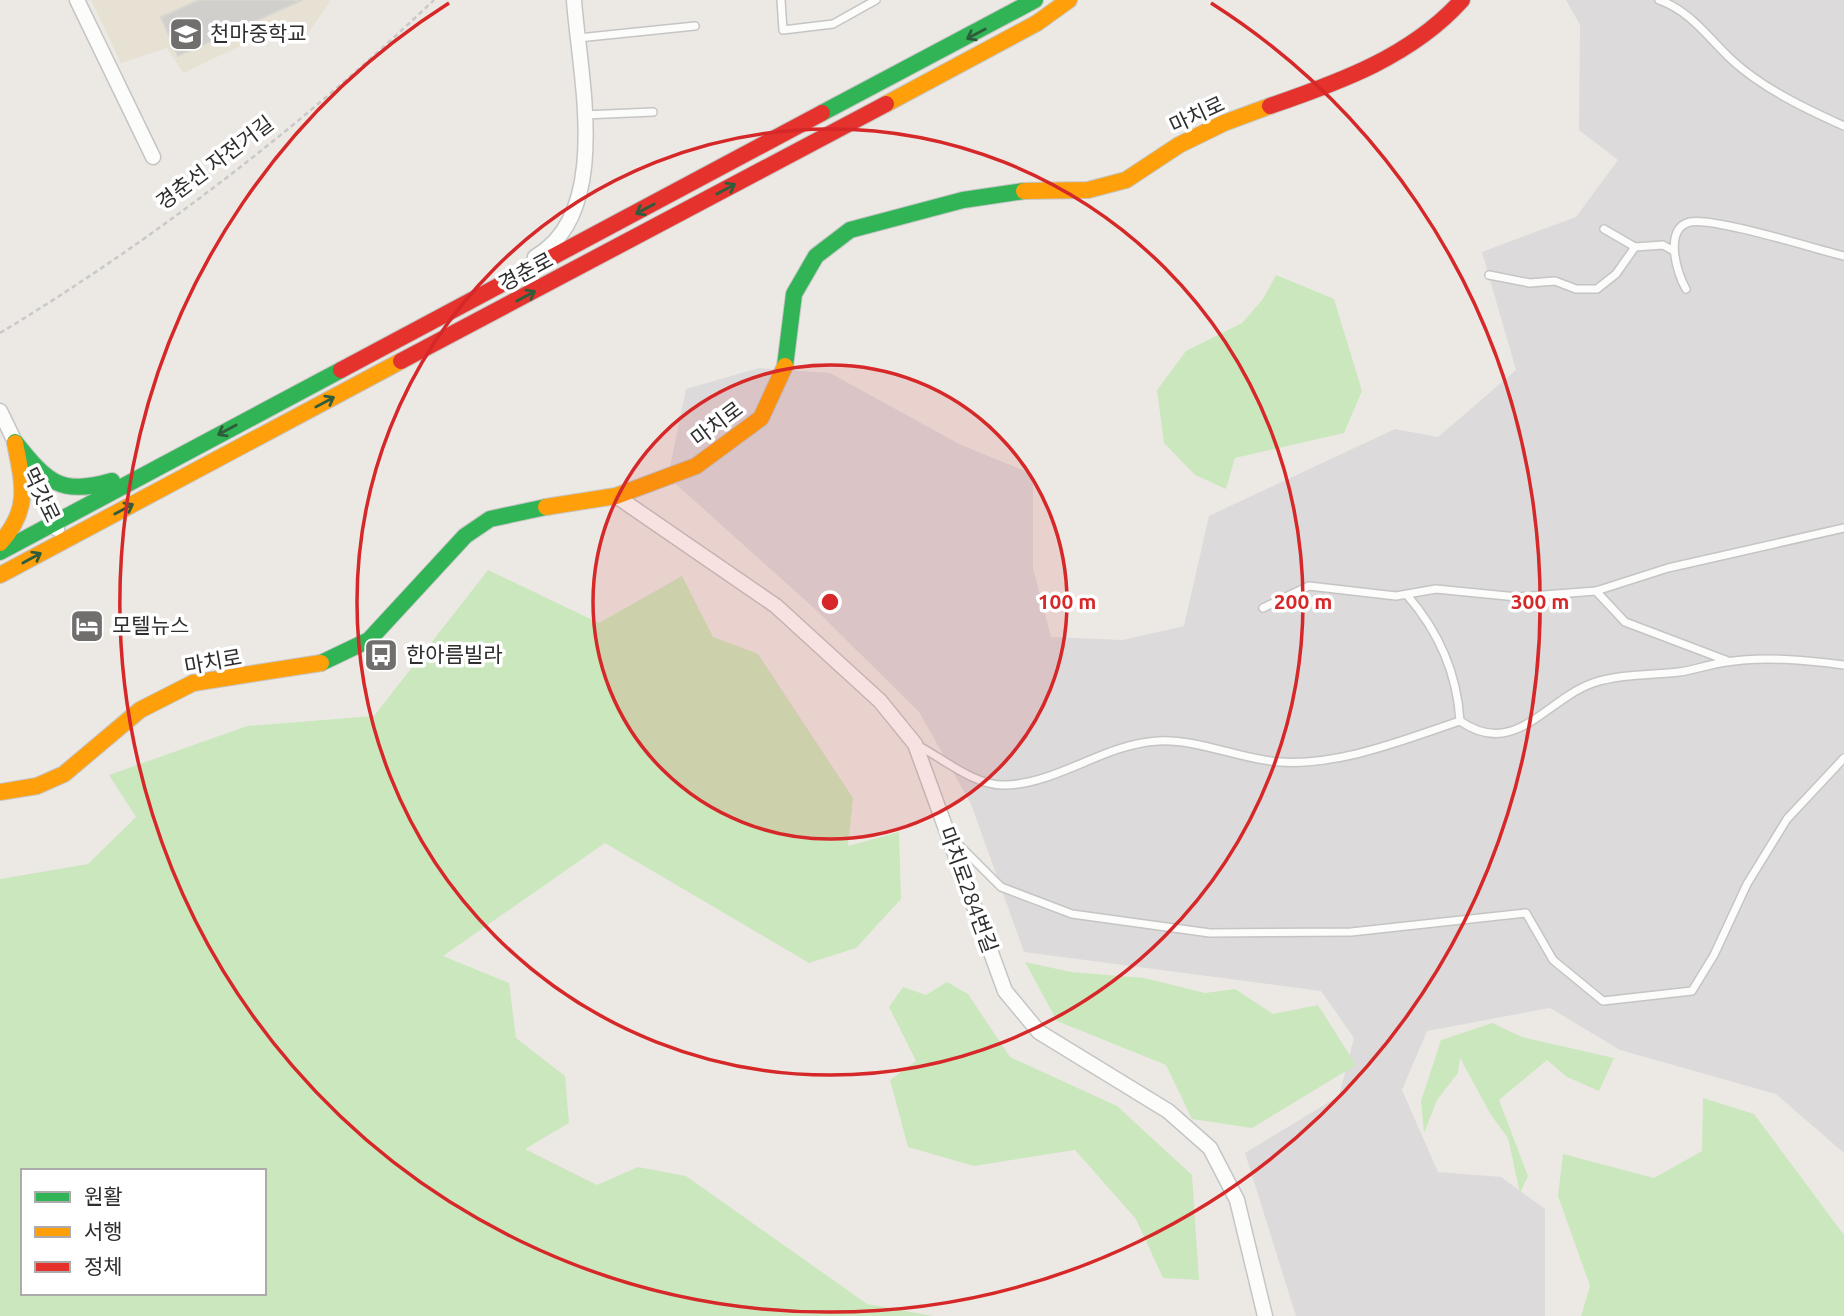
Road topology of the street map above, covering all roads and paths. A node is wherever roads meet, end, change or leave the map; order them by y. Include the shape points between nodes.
1 (77, 0) edge
2 (434, 0) edge
3 (574, 0) edge
4 (781, 0) edge
5 (876, 0) edge
6 (1035, 0) edge
7 (1069, 0) edge
8 (1462, 0) edge
9 (1659, 0) edge
10 (695, 26) dead end
11 (577, 38) junction
12 (653, 112) dead end
13 (584, 115) junction
14 (1844, 126) edge
15 (153, 157) dead end
16 (1604, 229) dead end
17 (1635, 247) junction
18 (1672, 250) junction
19 (1844, 257) edge
20 (1489, 275) dead end
21 (1686, 289) dead end
22 (0, 333) edge
23 (400, 339) junction
24 (0, 411) edge
25 (15, 442) junction
26 (165, 463) junction
27 (616, 496) junction
28 (54, 522) junction
29 (1844, 528) edge
30 (63, 541) junction
31 (0, 543) edge
32 (0, 552) edge
33 (0, 575) edge
34 (1596, 591) junction
35 (1407, 595) junction
36 (1263, 608) dead end
37 (1728, 661) junction
38 (1844, 665) edge
39 (1460, 721) junction
40 (915, 744) junction
41 (1844, 758) edge
42 (0, 792) edge
43 (948, 834) junction
44 (1265, 1316) edge

1 - 15 street
2 - 22 path, 경춘선 자전거길 via 224,179
3 - 11 street
4 - 5 lane via 783,30 833,24
6 -> 23 street, 경춘로
30 -> 7 street, 경춘로 via 1037,23
8 - 27 street, 마치로 via 1440,24 1395,54 1330,85 1224,123 1126,180 1088,190 1018,191 963,200 850,230 816,256 794,294 787,362 761,418 696,466
9 - 14 lane via 1696,22 1734,62 1776,91
10 - 11 lane
11 - 13 street
12 - 13 lane
13 - 23 street via 585,174 565,231 548,250
16 - 17 lane
17 - 18 lane via 1662,245
17 - 20 lane via 1616,274 1597,289
18 - 19 lane via 1680,227 1689,222 1715,224
18 - 21 lane
23 -> 26 street, 경춘로
24 - 25 street, 먹갓로
25 - 26 street via 44,479 71,490 89,489
25 - 28 street, 먹갓로
25 - 31 street via 23,509 19,522
26 - 28 street, 경춘로
27 - 40 street, 마치로284번길 via 776,606 880,701
27 - 42 street, 마치로 via 490,519 464,536 388,621 351,651 310,667 193,684 140,710 64,774 37,786
28 - 30 street, 먹갓로
28 - 32 street, 경춘로
29 - 34 lane via 1668,568
33 -> 30 street, 경춘로
34 - 35 lane via 1517,597 1436,589
34 - 37 lane via 1625,622
35 - 36 lane via 1309,586
35 - 39 lane via 1426,617 1451,663
37 - 38 lane
37 - 39 lane via 1594,683 1522,728 1496,734 1477,733
39 - 40 lane via 1320,762 1278,762 1161,741 1122,745 1040,779 1004,786 983,781
40 - 43 street, 마치로284번길
41 - 43 lane via 1787,819 1747,884 1692,991 1603,1001 1553,960 1526,913 1351,932 1210,933 1072,914 1000,887
43 - 44 street, 마치로284번길 via 1005,991 1039,1032 1168,1111 1210,1148 1237,1200

